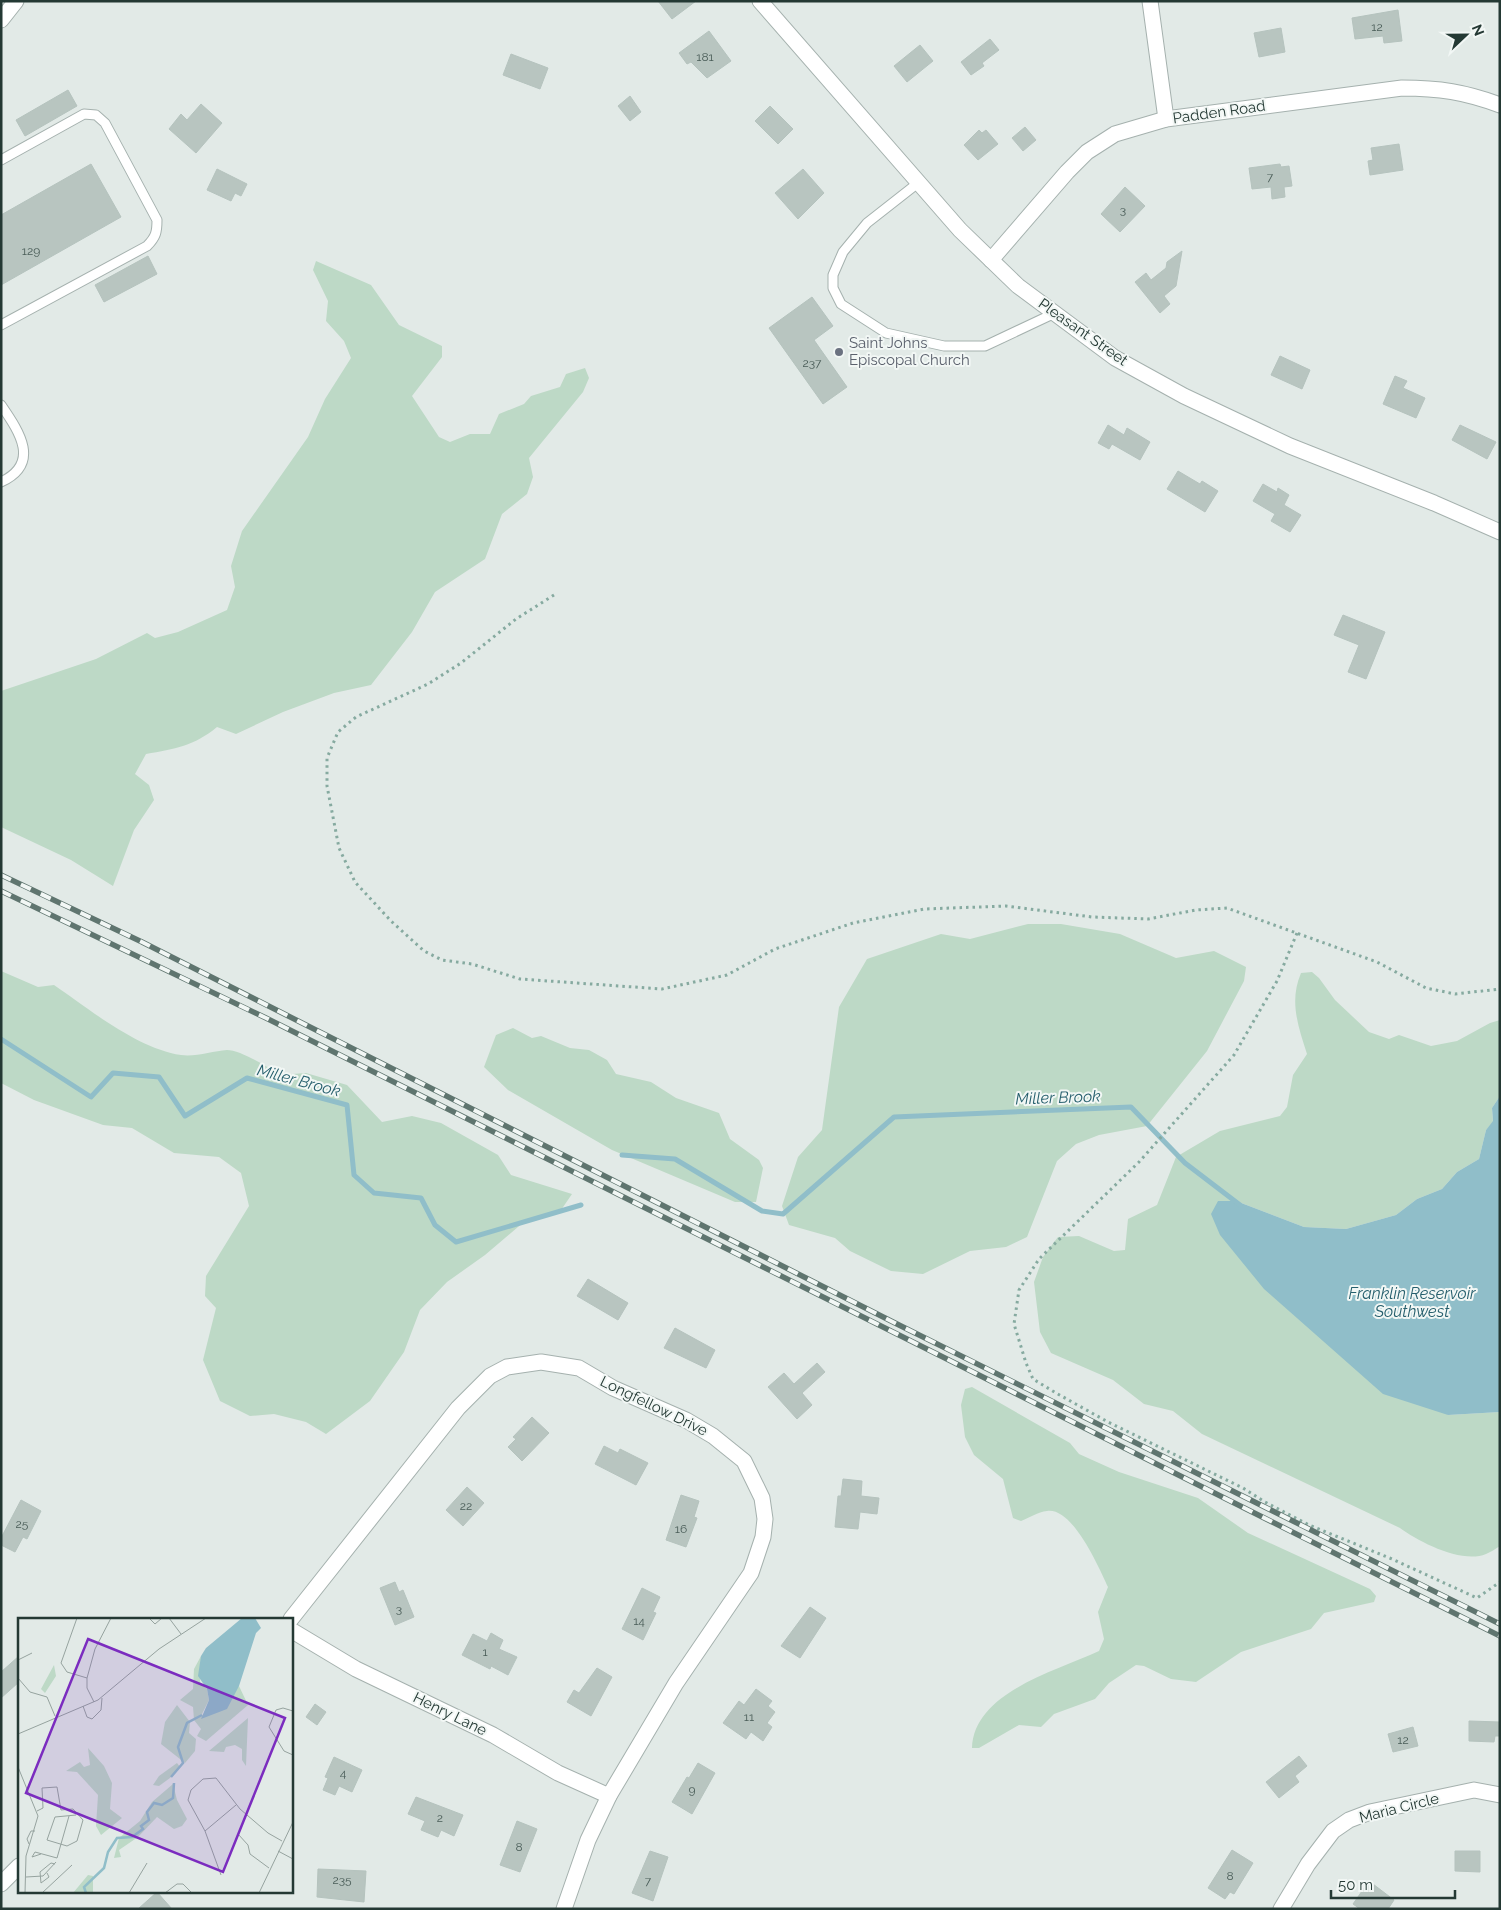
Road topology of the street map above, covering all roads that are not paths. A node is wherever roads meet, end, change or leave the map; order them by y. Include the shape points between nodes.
1 (16, 1) edge
2 (760, 1) edge
3 (1150, 1) edge
4 (1, 20) edge
5 (1500, 105) edge
6 (1166, 119) junction
7 (1, 160) edge
8 (918, 183) junction
9 (991, 260) junction
10 (1055, 313) junction
11 (1, 325) edge
12 (1, 405) edge
13 (1, 482) edge
14 (1500, 532) edge
15 (292, 1618) edge
16 (292, 1631) edge
17 (1500, 1795) edge
18 (609, 1796) junction
19 (18, 1867) edge
20 (1, 1884) edge
21 (564, 1909) edge
22 (1281, 1909) edge

1 - 4 street
2 - 8 street, Pleasant Street
3 - 6 street
5 - 6 street, Padden Road via 1471,94 1437,88 1402,88
6 - 9 street, Padden Road via 1115,134 1087,152
7 - 11 lane via 84,114 96,116 105,123 156,220 157,230 155,238 146,246
8 - 9 street, Pleasant Street
8 - 10 lane via 867,223 843,252 833,275 832,288 841,304 886,333 944,346 985,346
9 - 10 street, Pleasant Street via 1018,286
10 - 14 street, Pleasant Street via 1115,358 1184,396 1290,446
12 - 13 lane via 25,444 18,470
15 - 18 street, Longfellow Drive via 458,1408 490,1376 507,1366 541,1362 579,1368 614,1388 686,1420 713,1436 744,1461 762,1498 763,1537 751,1573 676,1683
16 - 18 street, Henry Lane via 356,1669
17 - 22 street, Maria Circle via 1474,1790 1370,1812 1350,1820 1333,1831
18 - 21 street, Longfellow Drive via 588,1840
19 - 20 street

